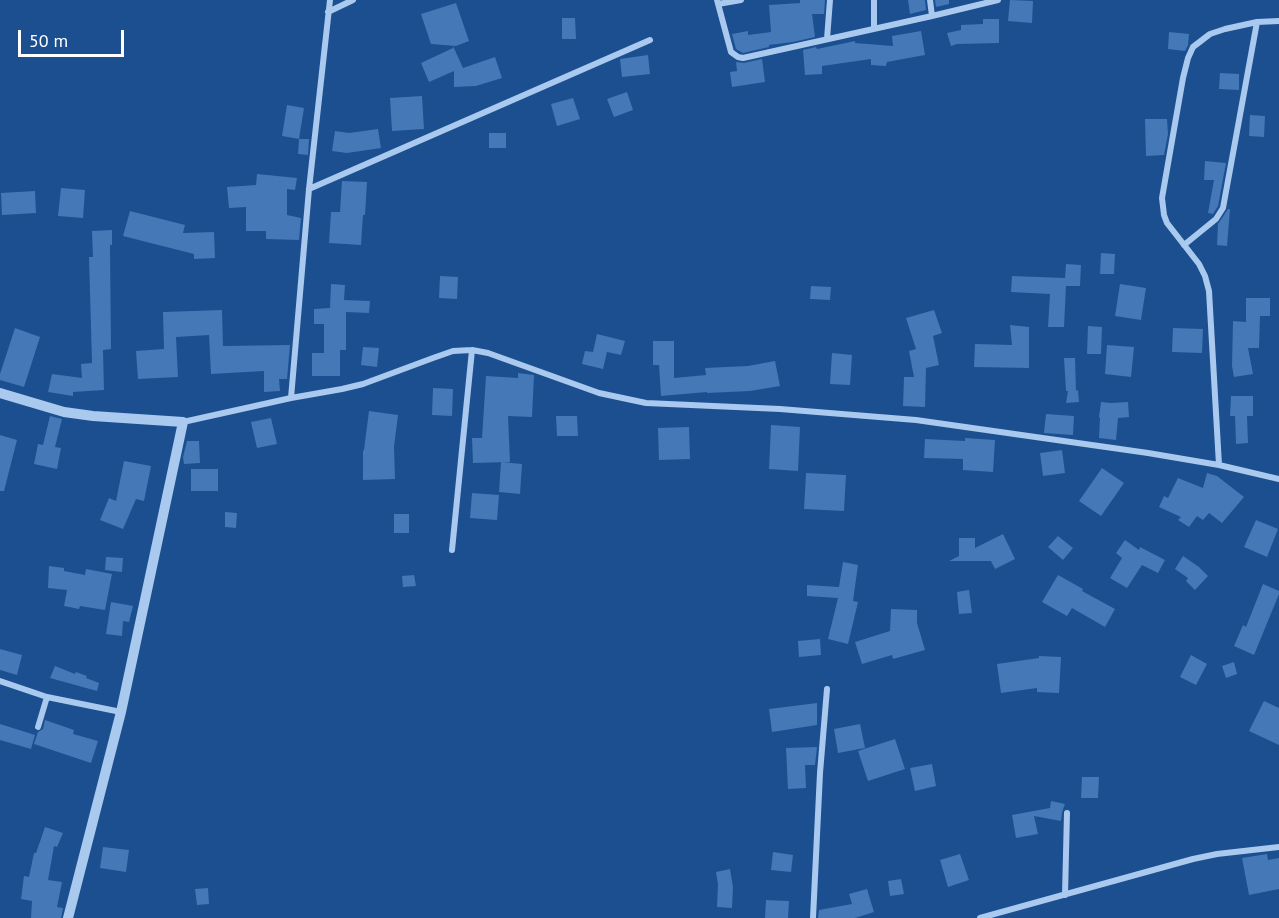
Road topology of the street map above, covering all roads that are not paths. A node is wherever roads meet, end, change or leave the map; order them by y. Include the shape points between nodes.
1 (330, 0) edge
2 (353, 0) edge
3 (741, 0) edge
4 (830, 0) edge
5 (874, 0) edge
6 (930, 0) edge
7 (998, 0) edge
8 (717, 2) edge
9 (981, 2) edge
10 (328, 12) junction
11 (932, 16) junction
12 (1279, 21) edge
13 (1257, 22) junction
14 (874, 29) junction
15 (827, 39) junction
16 (650, 40) dead end
17 (309, 189) junction
18 (1184, 245) junction
19 (472, 350) junction
20 (0, 393) edge
21 (291, 398) junction
22 (183, 422) junction
23 (1219, 465) junction
24 (1279, 479) edge
25 (452, 550) dead end
26 (0, 681) edge
27 (827, 689) dead end
28 (47, 697) junction
29 (121, 712) junction
30 (38, 727) dead end
31 (1066, 813) dead end
32 (1279, 846) edge
33 (1065, 895) junction
34 (68, 918) edge
35 (813, 918) edge
36 (980, 918) edge

1 - 10 street
2 - 10 street
3 - 8 street
4 - 15 street
5 - 14 street
6 - 11 street
7 - 9 street
8 - 15 street via 731,52 738,57
9 - 11 street
10 - 17 street
11 - 14 street
12 - 13 street
13 - 18 street via 1223,208 1216,219
13 - 18 street via 1210,34 1193,48 1188,58 1162,206 1167,223
14 - 15 street
16 - 17 street
17 - 21 street
18 - 23 street via 1199,264 1209,291
19 - 21 street via 453,351 363,384
19 - 23 street via 599,393 646,403 915,420
19 - 25 street
20 - 22 street via 64,412
21 - 22 street
22 - 29 street
23 - 24 street
26 - 28 street
27 - 35 street
28 - 29 street
28 - 30 street
29 - 34 street
31 - 33 street
32 - 33 street via 1217,854
33 - 36 street

